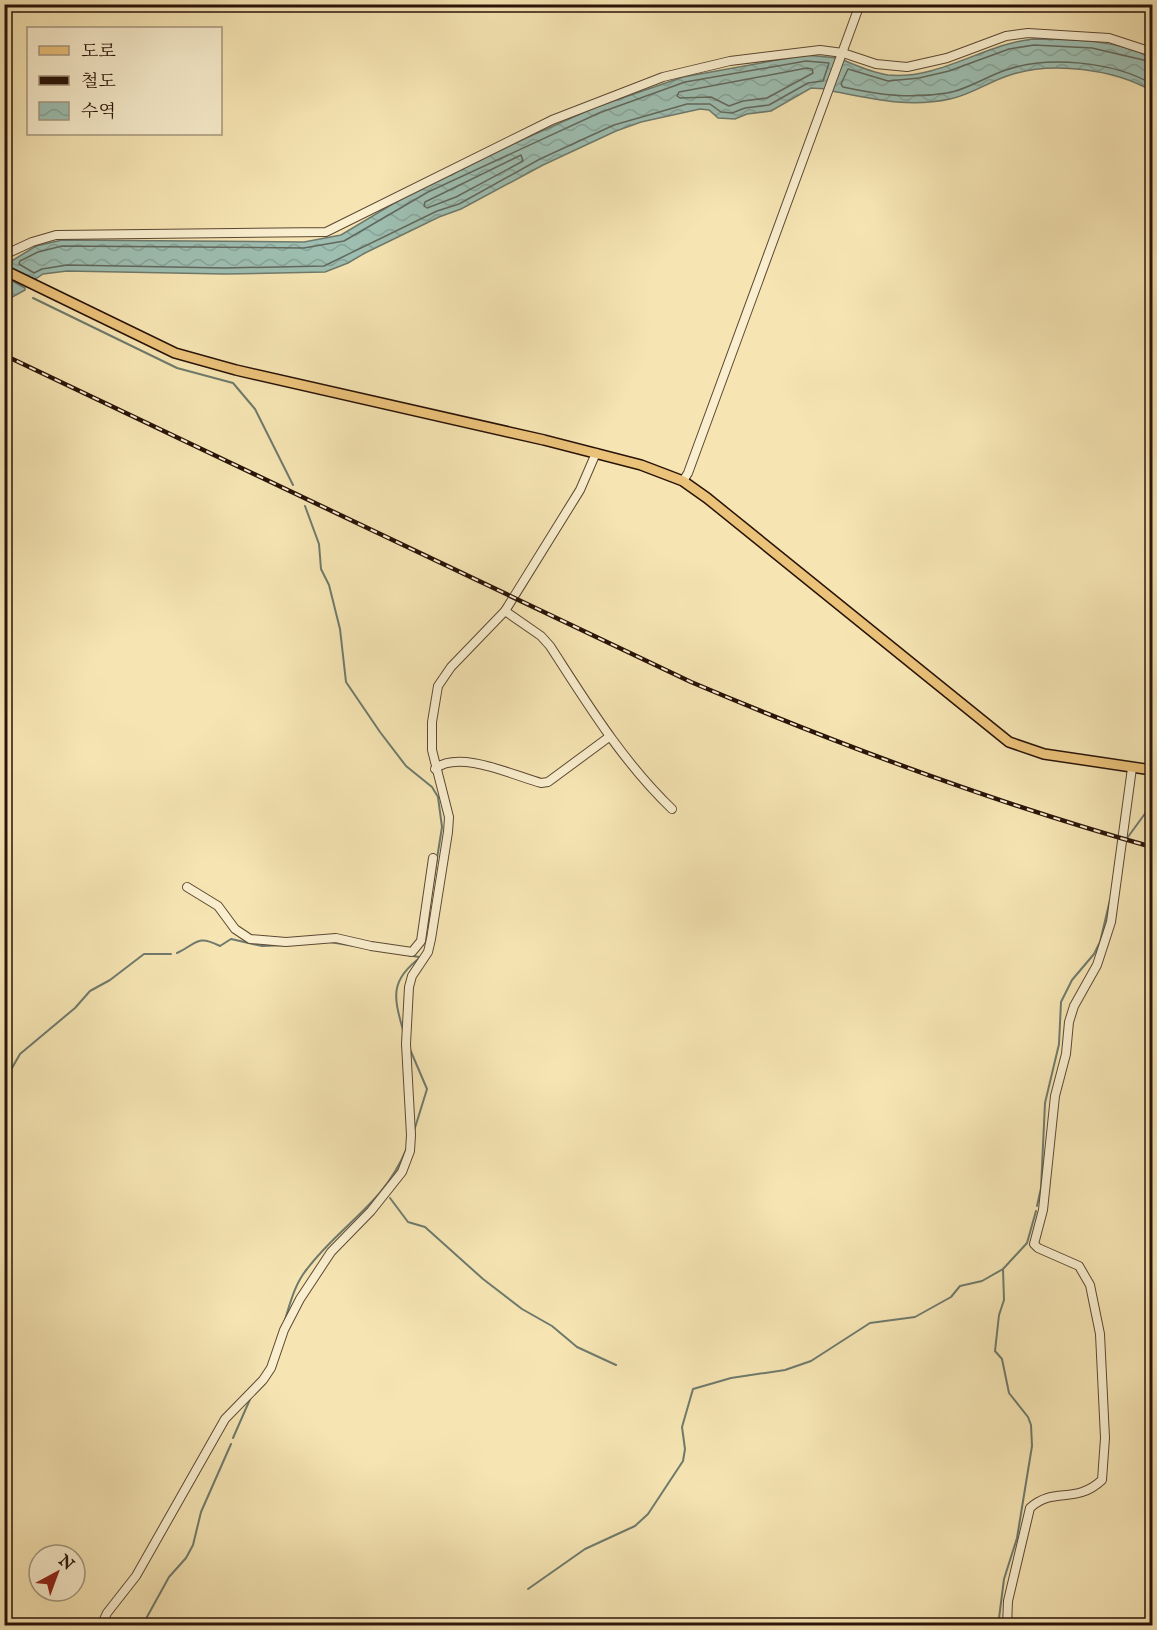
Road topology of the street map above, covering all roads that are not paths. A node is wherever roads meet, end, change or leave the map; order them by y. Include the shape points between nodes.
1 (860, 4) edge
2 (1152, 52) edge
3 (842, 55) junction
4 (4, 255) edge
5 (4, 270) edge
6 (596, 453) junction
7 (682, 481) junction
8 (505, 611) junction
9 (609, 737) junction
10 (1132, 768) junction
11 (435, 769) junction
12 (1152, 770) edge
13 (672, 809) dead end
14 (433, 858) dead end
15 (187, 887) dead end
16 (418, 947) junction
17 (428, 952) junction
18 (101, 1626) edge
19 (1007, 1626) edge

1 - 3 street
2 - 3 street via 1109,38 1042,33 1006,36 947,58 907,67
3 - 4 street via 806,50 663,77 508,140 326,232 56,235
3 - 7 street
5 - 6 main road via 183,355
6 - 7 main road
6 - 8 street via 580,490
7 - 10 main road via 1009,742 1044,754
8 - 9 street via 550,646
8 - 11 street via 438,686 432,722
9 - 11 street via 548,782 471,762 449,761
9 - 13 street
10 - 12 main road
10 - 19 street via 1111,922 1097,964 1069,1022 1052,1122 1043,1210 1034,1244 1079,1266 1090,1285 1100,1334 1105,1438 1102,1480 1090,1491 1076,1496 1051,1496 1030,1508 1008,1601
11 - 17 street via 449,817
14 - 16 street
15 - 16 street via 218,906 236,929 250,939 286,942 325,937 412,952
16 - 17 street
17 - 18 street via 409,987 406,1044 411,1135 402,1172 331,1252 300,1299 271,1368 225,1419 136,1576

